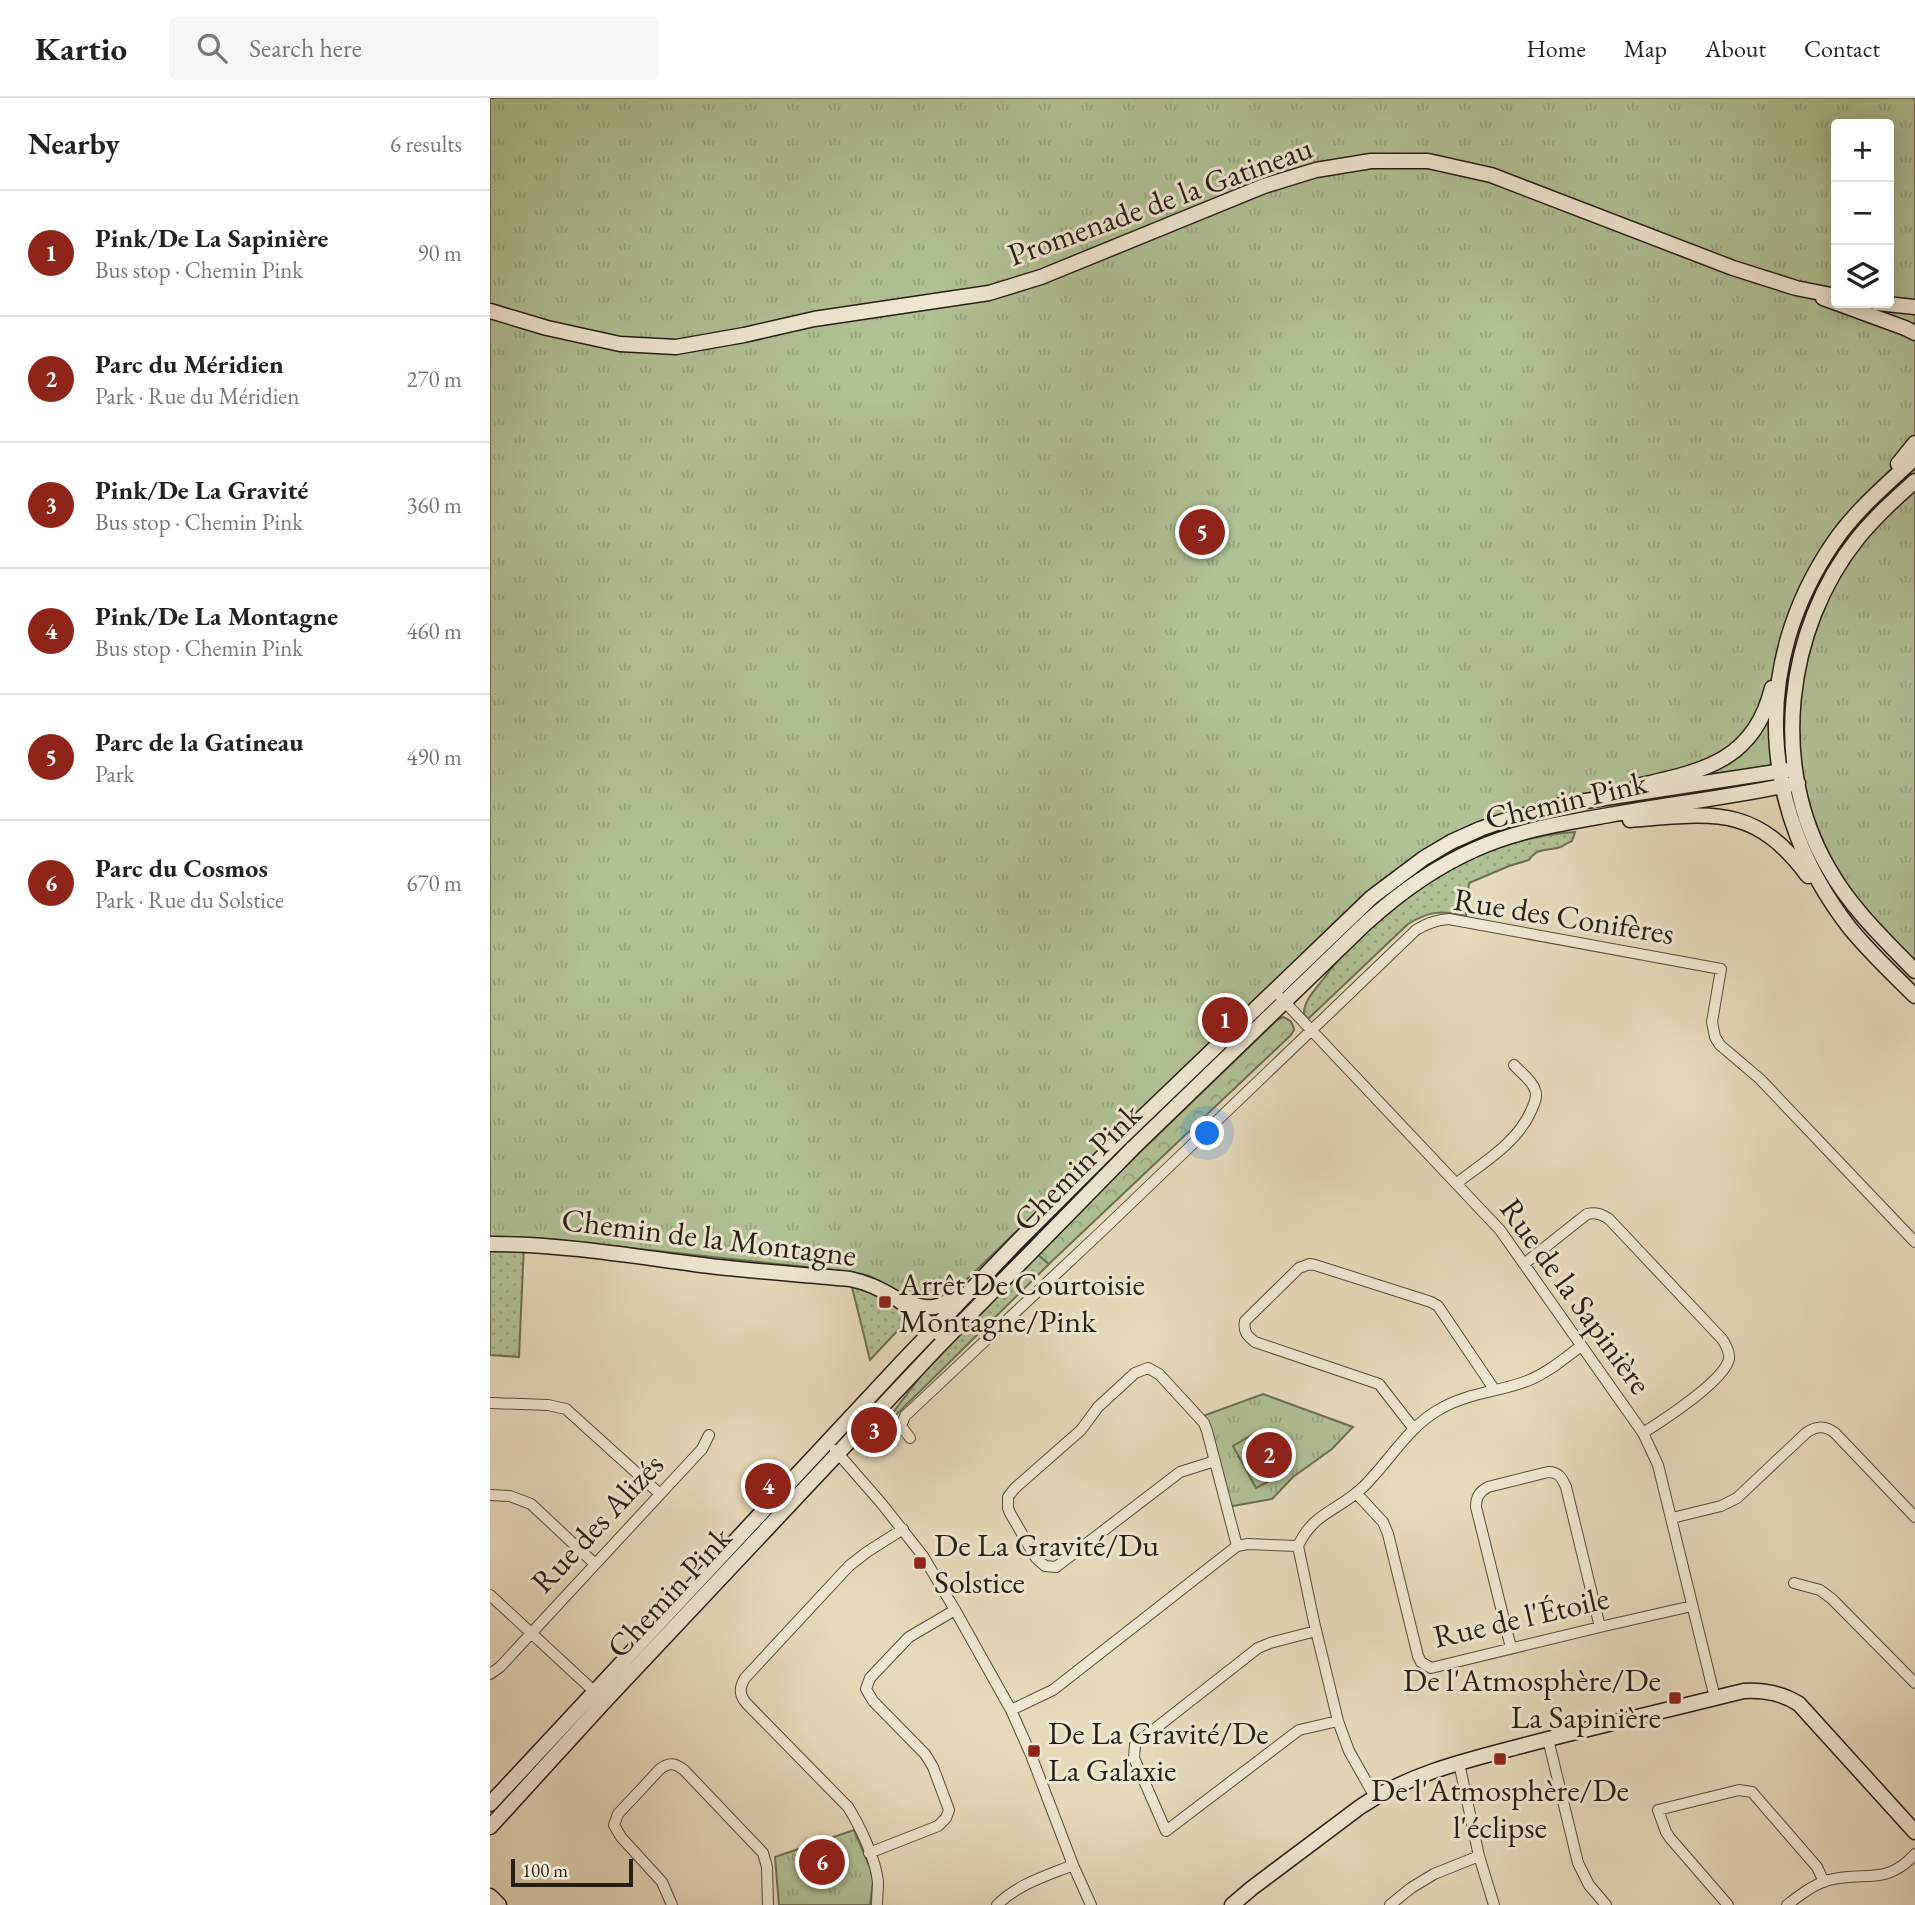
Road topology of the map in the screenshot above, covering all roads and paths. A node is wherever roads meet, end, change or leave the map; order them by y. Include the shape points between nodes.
1 (1796, 288) junction
2 (1831, 295) edge
3 (1894, 305) edge
4 (1915, 307) edge
5 (490, 310) edge
6 (1915, 333) edge
7 (1915, 443) edge
8 (1915, 458) edge
9 (1915, 481) edge
10 (1849, 523) junction
11 (1785, 646) junction
12 (1797, 776) junction
13 (1781, 779) junction
14 (1566, 804) junction
15 (1576, 821) junction
16 (1850, 927) junction
17 (1915, 971) edge
18 (1275, 990) junction
19 (1915, 996) edge
20 (1286, 1002) junction
21 (1312, 1029) junction
22 (1514, 1065) dead end
23 (1457, 1183) junction
24 (1061, 1197) junction
25 (1915, 1242) edge
26 (490, 1244) edge
27 (1524, 1264) junction
28 (893, 1296) junction
29 (933, 1328) junction
30 (946, 1339) junction
31 (1581, 1346) junction
32 (1494, 1389) junction
33 (490, 1403) edge
34 (1414, 1429) junction
35 (1643, 1433) junction
36 (709, 1435) dead end
37 (910, 1438) dead end
38 (832, 1448) junction
39 (1215, 1461) junction
40 (1356, 1493) junction
41 (660, 1494) junction
42 (490, 1495) edge
43 (1915, 1517) edge
44 (1672, 1518) junction
45 (903, 1529) junction
46 (1237, 1546) junction
47 (1298, 1546) junction
48 (595, 1564) junction
49 (1794, 1583) dead end
50 (490, 1595) edge
51 (1692, 1606) junction
52 (956, 1610) junction
53 (1600, 1627) junction
54 (1316, 1631) junction
55 (530, 1633) junction
56 (1511, 1648) junction
57 (490, 1674) edge
58 (1915, 1684) edge
59 (600, 1696) junction
60 (1715, 1699) junction
61 (1011, 1710) junction
62 (1338, 1721) junction
63 (1548, 1739) junction
64 (1459, 1763) junction
65 (1375, 1797) junction
66 (490, 1804) edge
67 (490, 1827) edge
68 (1915, 1832) edge
69 (869, 1853) junction
70 (1915, 1854) edge
71 (1479, 1856) junction
72 (1073, 1865) junction
73 (1824, 1882) junction
74 (490, 1896) edge
75 (499, 1905) edge
76 (672, 1905) edge
77 (768, 1905) edge
78 (877, 1905) edge
79 (997, 1905) edge
80 (1091, 1905) edge
81 (1232, 1905) edge
82 (1390, 1905) edge
83 (1494, 1905) edge
84 (1606, 1905) edge
85 (1728, 1905) edge
86 (1787, 1905) edge

1 - 2 main road, Promenade de la Gatineau
1 - 5 main road, Promenade de la Gatineau via 1491,175 1428,161 1371,161 1317,170 1264,186 1041,277 989,293 814,319 676,347 620,344
1 - 6 main road
3 - 4 main road
7 - 10 main road
8 - 10 main road
9 - 12 main road via 1857,539 1821,599 1793,691
10 - 11 main road via 1811,582
11 - 13 main road via 1776,733
11 - 14 main road via 1764,713 1732,753 1697,772
12 - 13 main road, Chemin Pink
12 - 17 main road via 1808,823 1828,869 1867,921
13 - 14 main road, Chemin Pink
13 - 15 main road, Chemin Pink
13 - 16 main road via 1802,849
14 - 18 main road, Chemin Pink via 1480,829 1424,858 1373,897
15 - 16 main road via 1715,816 1748,823 1785,848
15 - 20 main road, Chemin Pink via 1510,836 1432,872 1382,909
16 - 19 main road
18 - 20 street, Rue de la Sapinière
18 - 24 main road, Chemin Pink
20 - 21 street, Rue de la Sapinière
20 - 30 main road, Chemin Pink
21 - 23 street, Rue de la Sapinière
21 - 25 street, Rue des Conifères via 1416,930 1441,920 1721,969 1712,1022 1720,1045 1760,1079
21 - 37 street, Rue des Conifères via 905,1416 901,1426
22 - 23 street via 1536,1091 1526,1121 1516,1136
23 - 27 street, Rue de la Sapinière
24 - 28 main road via 950,1301 931,1308
24 - 29 main road, Chemin Pink
26 - 28 main road, Chemin de la Montagne via 551,1246 850,1279
27 - 31 street, Rue de la Sapinière
27 - 35 street via 1587,1214 1602,1214 1722,1339 1729,1354 1721,1373
28 - 29 main road, Chemin de la Montagne
29 - 30 main road, Chemin de la Montagne
29 - 38 main road, Chemin Pink
30 - 38 main road, Chemin Pink
31 - 32 street via 1535,1377
31 - 35 street, Rue de la Sapinière
32 - 34 street via 1451,1403
32 - 34 street via 1438,1306 1315,1265 1299,1268 1245,1321 1245,1334 1255,1342 1379,1384
33 - 41 street via 566,1409
34 - 40 street
35 - 44 street, Rue de la Sapinière via 1658,1465
36 - 41 street, Rue des Alizés via 702,1449
38 - 45 street
38 - 59 main road, Chemin Pink
39 - 39 street via 1200,1417 1159,1374 1142,1369 1015,1488 1007,1497 1007,1508 1036,1558 1045,1566 1056,1567 1180,1472
39 - 46 street
40 - 47 street via 1316,1520
40 - 56 street, Rue de l'Étoile via 1388,1534 1421,1662 1437,1668
41 - 48 street, Rue des Alizés
42 - 48 street via 531,1504
43 - 44 street via 1835,1433 1817,1427 1737,1498
44 - 51 street, Rue de la Sapinière
45 - 52 street
45 - 69 street via 849,1566 746,1678 740,1692 848,1807
46 - 47 street
46 - 61 street via 1053,1690
47 - 54 street
48 - 55 street, Rue des Alizés
49 - 58 street via 1820,1590 1832,1599
50 - 55 street
51 - 53 street, Rue de l'Étoile
51 - 60 street, Rue de la Sapinière
52 - 61 street
52 - 69 street via 909,1637 870,1678 866,1689 930,1760 948,1815 938,1826
53 - 56 street, Rue de l'Étoile
53 - 56 street via 1566,1487 1559,1475 1548,1472 1488,1487 1476,1500
54 - 62 street
54 - 62 street via 1270,1643 1245,1658 1138,1742 1134,1758 1166,1831 1299,1730
55 - 57 street, Rue des Alizés
55 - 59 street
59 - 66 main road, Chemin Pink
59 - 67 main road, Chemin Pink
60 - 63 main road
60 - 68 main road via 1765,1691 1799,1703
61 - 72 street
62 - 65 street
63 - 64 main road
63 - 84 street via 1578,1863
64 - 65 main road
64 - 71 street
65 - 81 main road
69 - 78 street via 878,1881
70 - 73 street via 1885,1875
71 - 82 street via 1434,1874
71 - 83 street
72 - 79 street via 1020,1886
72 - 80 street
73 - 85 street via 1817,1867 1752,1792 1739,1790 1658,1810 1665,1832
73 - 86 street
74 - 75 main road
76 - 77 street via 662,1882 614,1825 618,1814 660,1769 673,1764 763,1853

